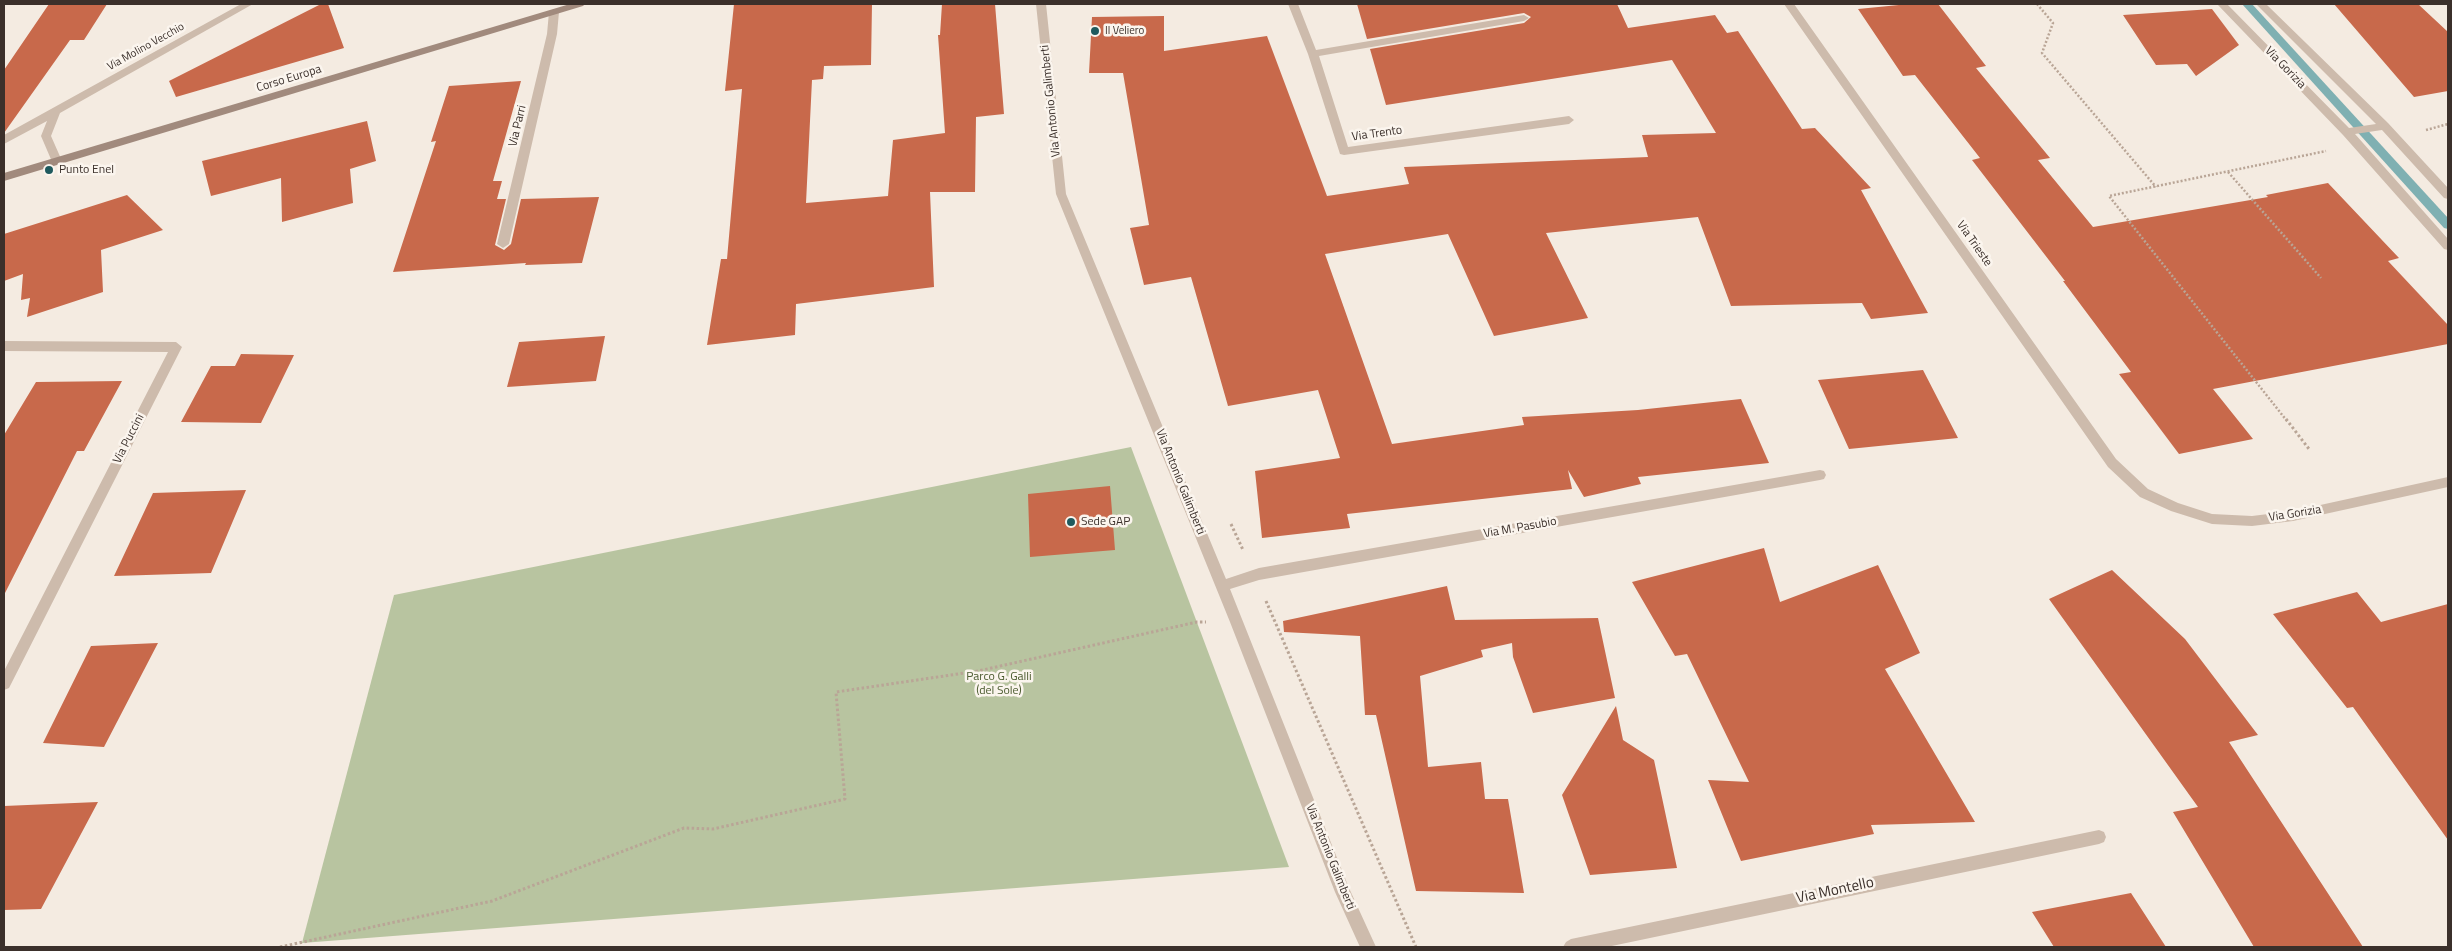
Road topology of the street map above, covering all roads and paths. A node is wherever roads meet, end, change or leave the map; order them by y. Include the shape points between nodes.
1 (248, 4) edge
2 (580, 4) edge
3 (1041, 4) edge
4 (1293, 4) edge
5 (1789, 4) edge
6 (2037, 4) edge
7 (2222, 4) edge
8 (2261, 4) edge
9 (554, 12) junction
10 (1524, 18) dead end
11 (1313, 54) junction
12 (56, 110) junction
13 (1569, 120) dead end
14 (2384, 126) junction
15 (2348, 132) junction
16 (4, 140) edge
17 (2358, 144) junction
18 (57, 161) junction
19 (2227, 172) junction
20 (4, 177) edge
21 (2156, 187) junction
22 (2448, 195) edge
23 (503, 244) dead end
24 (2448, 246) edge
25 (2321, 278) dead end
26 (4, 346) edge
27 (2309, 450) dead end
28 (1820, 475) dead end
29 (2448, 482) edge
30 (2144, 493) joint
31 (1231, 522) dead end
32 (1254, 576) junction
33 (1222, 586) junction
34 (1237, 622) junction
35 (4, 684) edge
36 (2099, 837) dead end
37 (280, 947) edge
38 (1368, 947) edge
39 (1416, 947) edge
40 (1571, 947) edge

1 - 12 street, Via Molino Vecchio
2 - 9 street, Corso Europa
3 - 33 street, Via Antonio Galimberti via 1061,194
4 - 11 street, Via Trento
5 - 30 street, Via Trieste via 2107,457
6 - 21 path via 2053,23 2042,53
7 - 15 street, Via Gorizia
8 - 14 street
9 - 18 street, Corso Europa
9 - 23 street, Via Parri via 552,34
10 - 11 street
11 - 13 street, Via Trento via 1344,151
12 - 16 street, Via Molino Vecchio
12 - 18 street via 46,136
14 - 15 street
14 - 22 street
15 - 17 street, Via Gorizia
17 - 19 path
17 - 24 street, Via Gorizia
18 - 20 street, Corso Europa
19 - 21 path
19 - 25 path
21 - 27 path via 2109,196
26 - 35 street, Via Puccini via 176,347
28 - 32 street, Via M. Pasubio
29 - 30 street, Via Gorizia via 2293,516 2252,521 2212,520 2175,508
31 - 32 path
32 - 33 street, Via M. Pasubio
32 - 39 path
33 - 34 street, Via Antonio Galimberti
34 - 37 path via 1197,622 978,671 836,692 845,799 713,829 684,828 492,902
34 - 38 street, Via Antonio Galimberti via 1343,892
36 - 40 street, Via Montello

